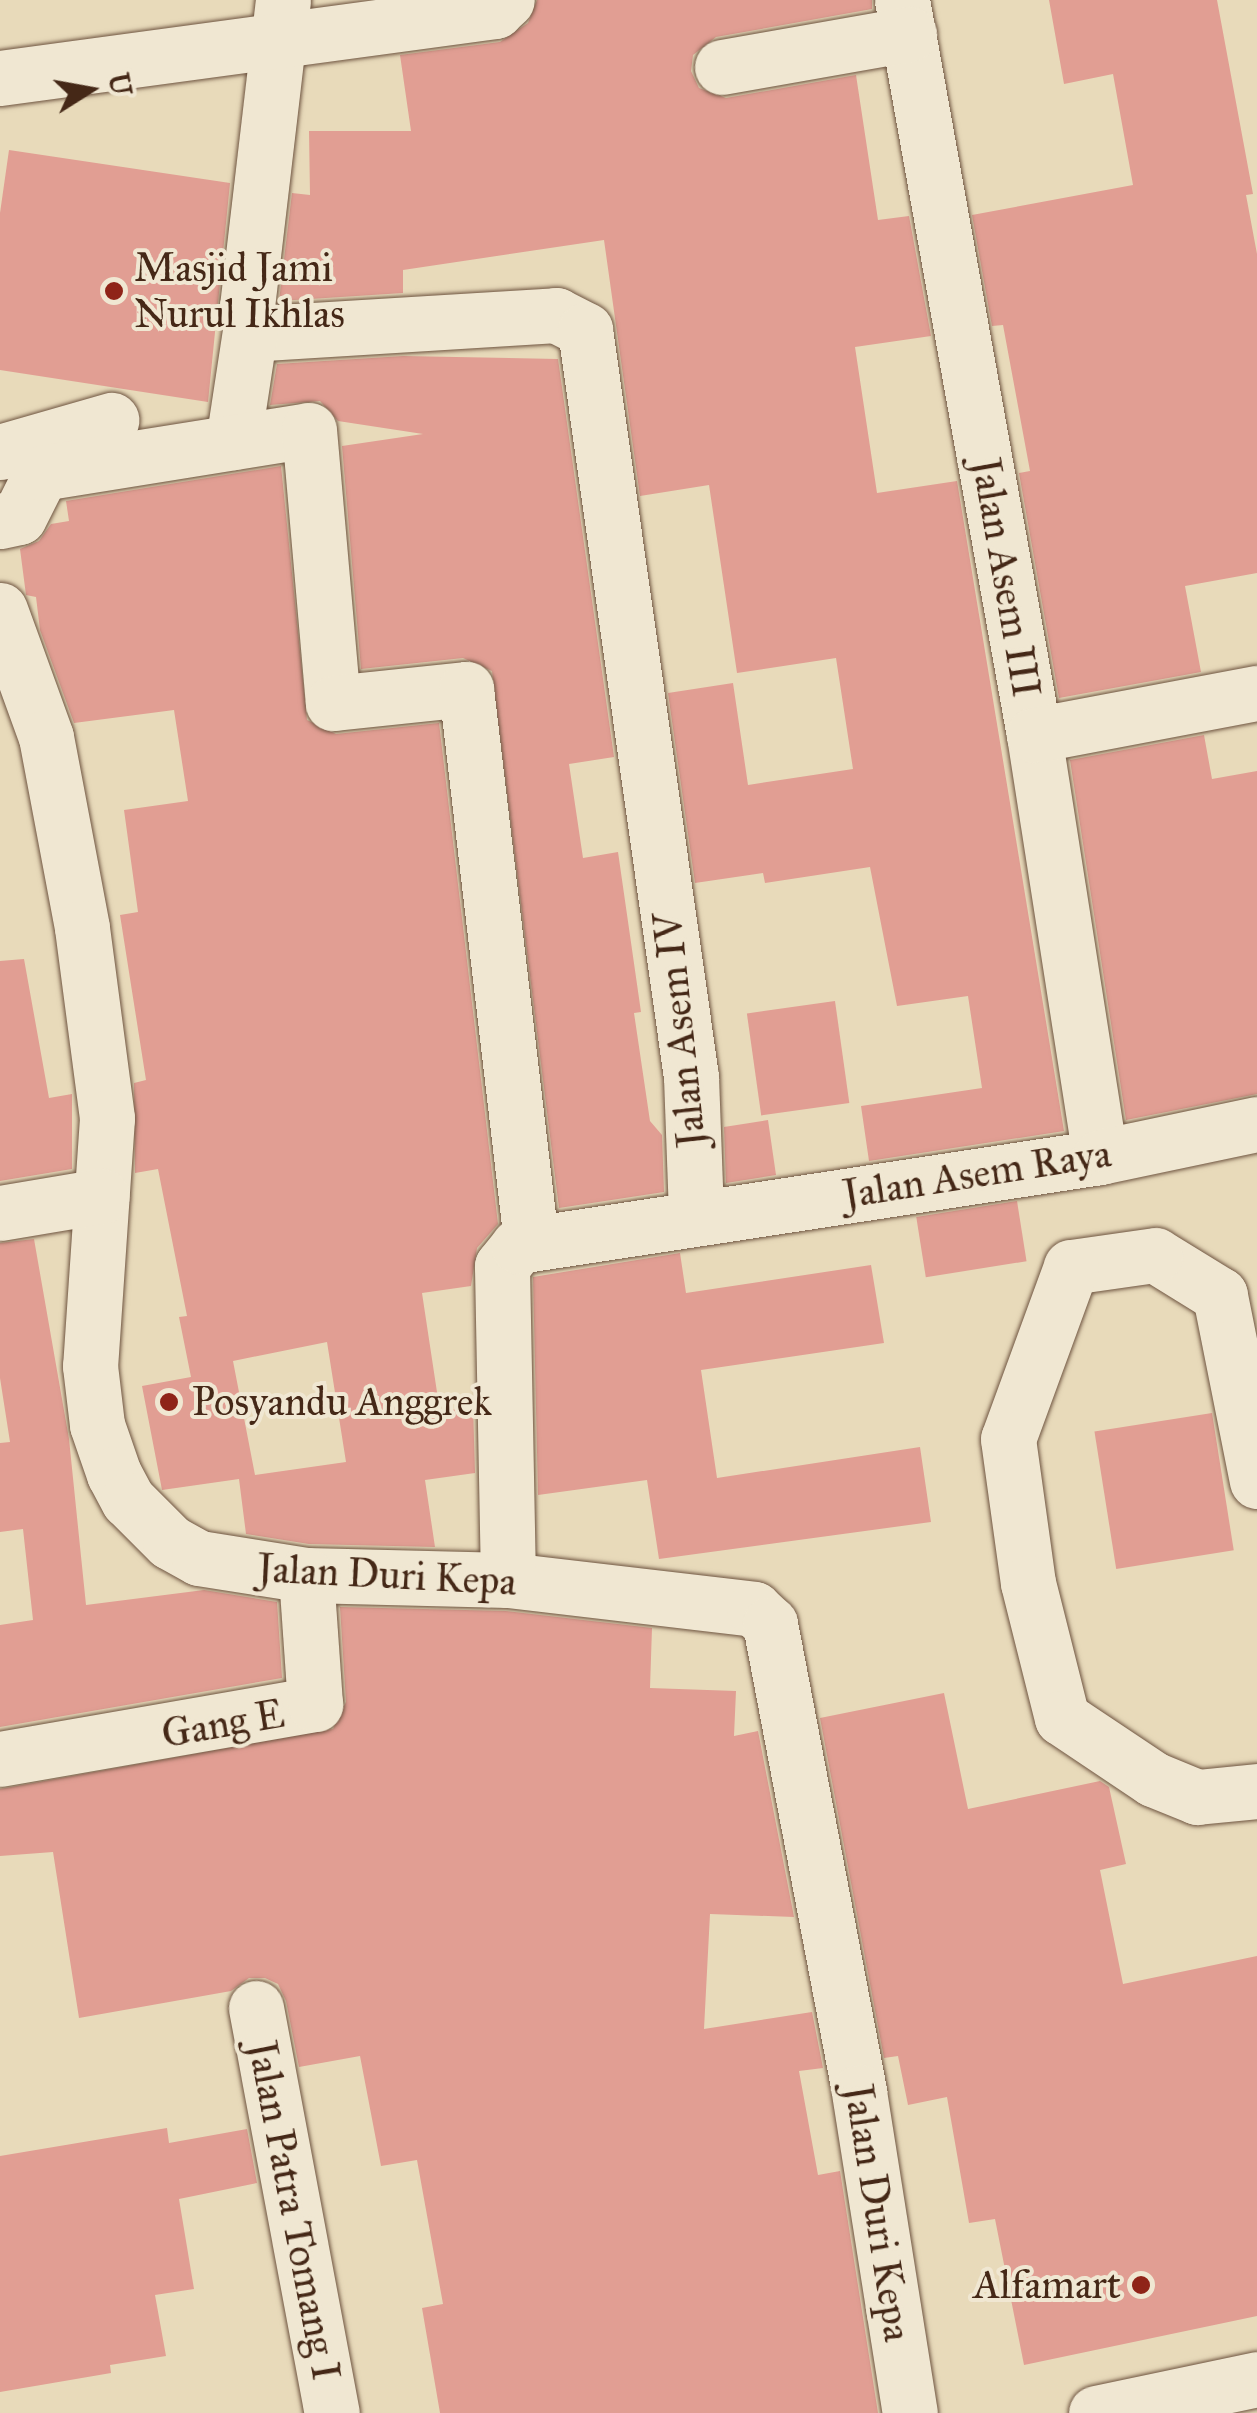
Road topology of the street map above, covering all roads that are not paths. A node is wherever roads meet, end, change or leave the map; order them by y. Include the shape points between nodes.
1 (508, 0) edge
2 (906, 17) edge
3 (280, 21) edge
4 (722, 67) dead end
5 (1, 72) edge
6 (251, 324) junction
7 (111, 420) dead end
8 (232, 442) junction
9 (0, 452) edge
10 (0, 521) edge
11 (0, 610) edge
12 (1257, 693) edge
13 (1034, 734) junction
14 (1257, 1124) edge
15 (1100, 1157) junction
16 (102, 1196) junction
17 (0, 1212) edge
18 (696, 1215) junction
19 (531, 1241) junction
20 (1257, 1481) edge
21 (306, 1575) junction
22 (508, 1580) junction
23 (0, 1759) edge
24 (1257, 1791) edge
25 (256, 2008) dead end
26 (1257, 2380) edge
27 (332, 2413) edge
28 (910, 2413) edge
29 (1096, 2413) edge

1 - 3 street via 496,11
2 - 4 street
2 - 13 street, Jalan Asem III
3 - 5 street
3 - 6 street via 247,306
6 - 8 street
6 - 18 street, Jalan Asem IV via 264,333 556,315 585,330 691,1077
7 - 9 street
8 - 10 street via 41,473 19,517
8 - 19 street via 309,430 333,703 466,689
11 - 16 street, Jalan Duri Kepa via 46,737 82,928 108,1118
12 - 13 street
13 - 15 street, Jalan Asem III
14 - 15 street, Jalan Asem Raya
15 - 18 street, Jalan Asem Raya
16 - 17 street
16 - 21 street, Jalan Duri Kepa via 90,1366 96,1426 114,1474 128,1500 170,1542 199,1558
18 - 19 street
19 - 22 street via 508,1254 502,1266
20 - 24 street via 1220,1295 1154,1255 1070,1266 1008,1440 1028,1582 1062,1718 1152,1779 1197,1797
21 - 22 street, Jalan Duri Kepa
21 - 23 street, Gang E via 315,1704
22 - 28 street, Jalan Duri Kepa via 754,1609 770,1624 859,2092
25 - 27 street, Jalan Patra Tomang I
26 - 29 street

